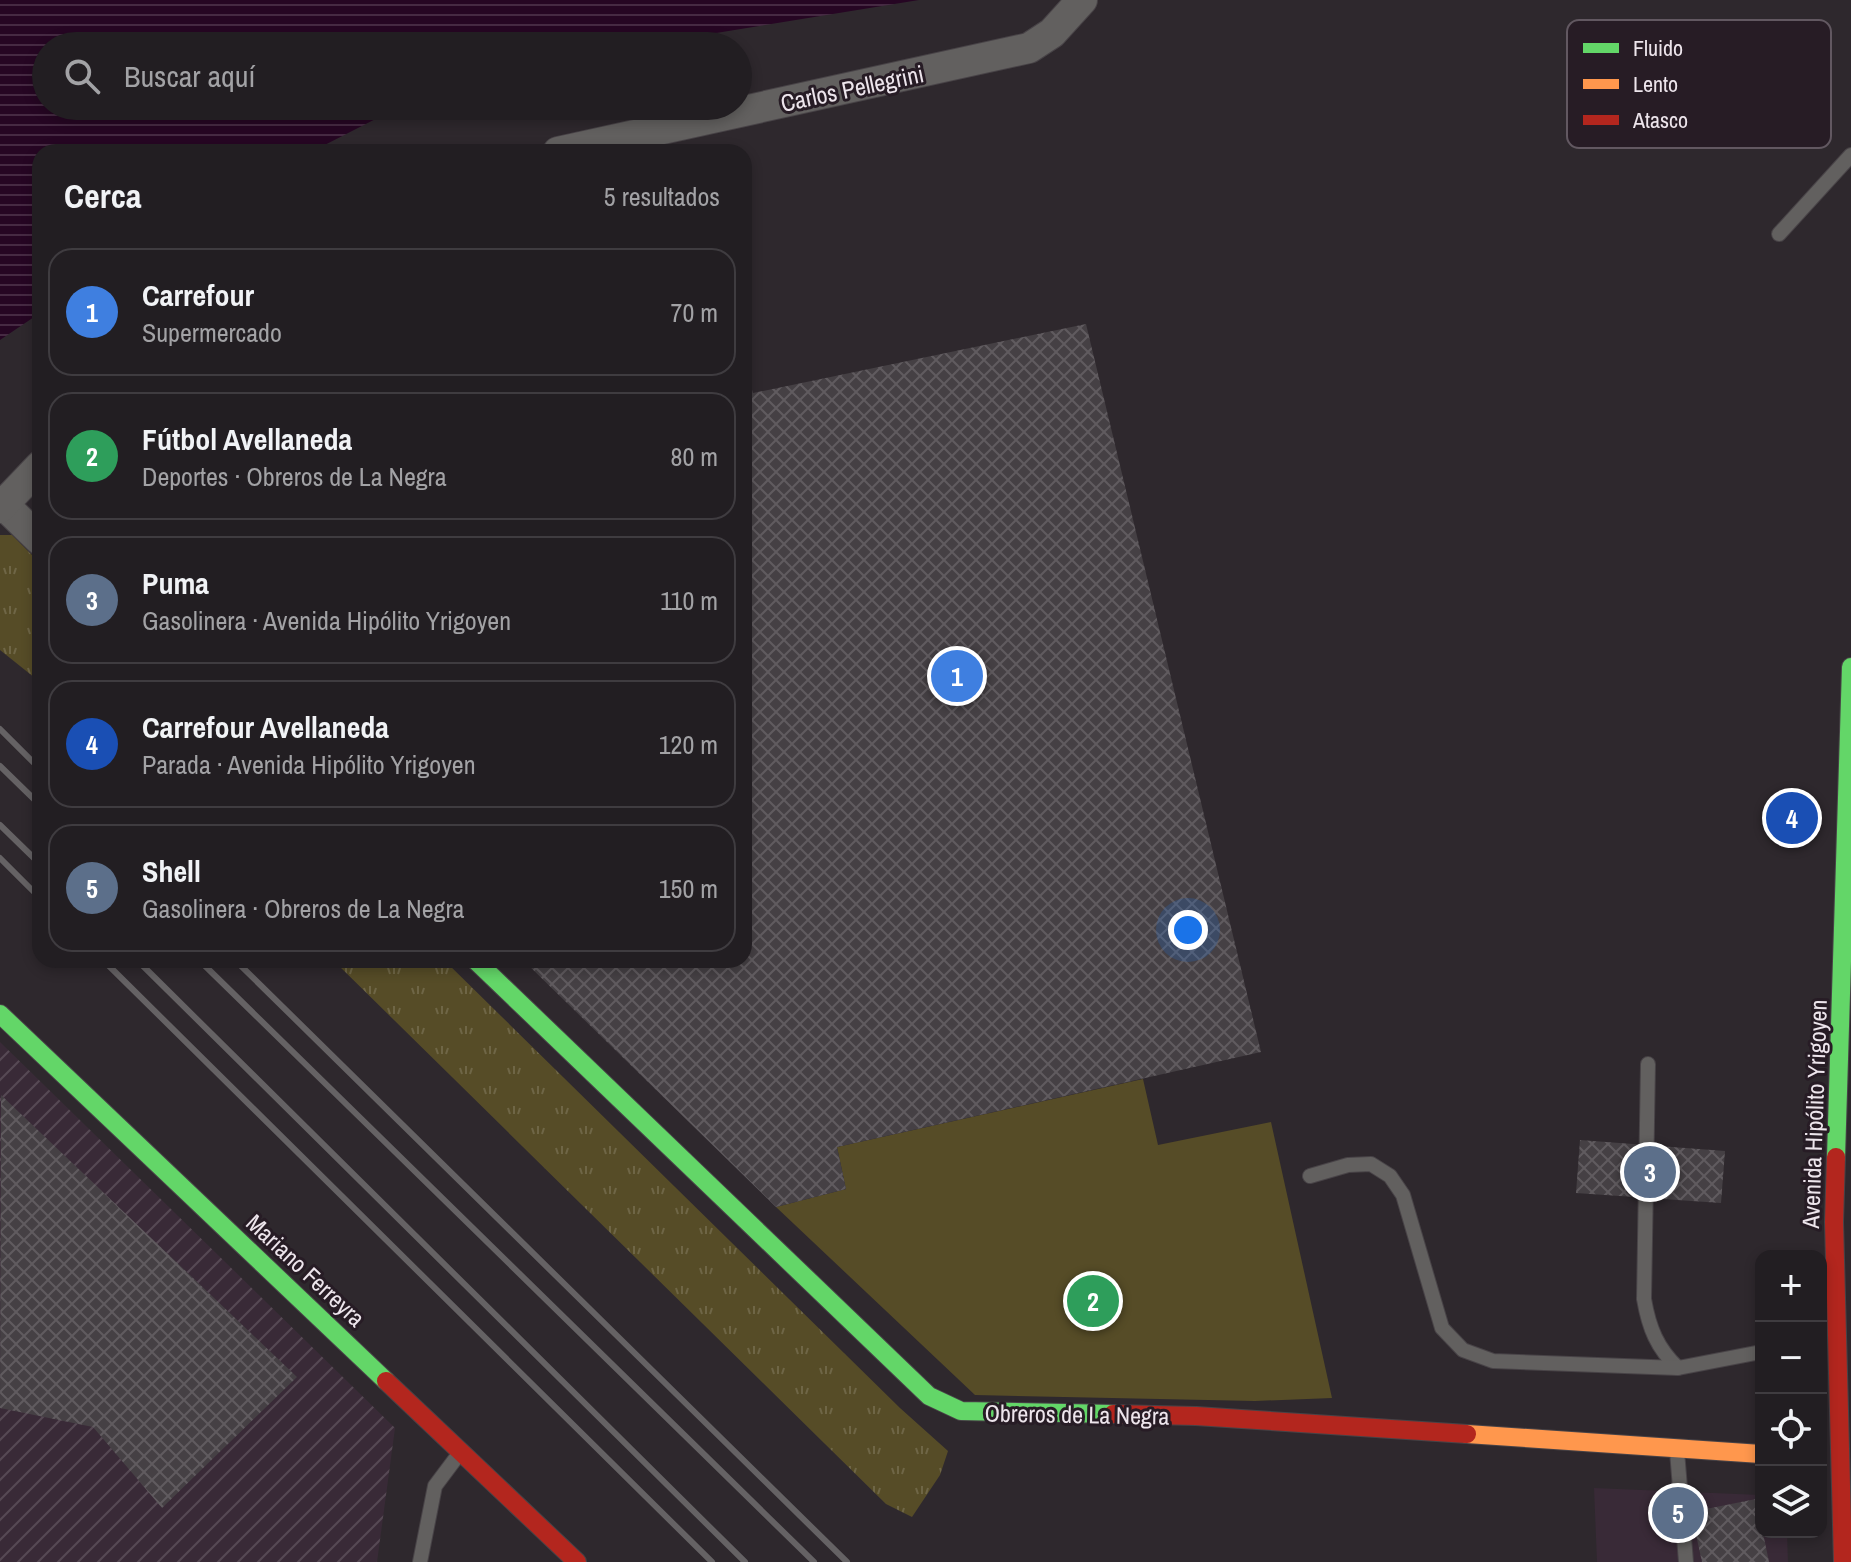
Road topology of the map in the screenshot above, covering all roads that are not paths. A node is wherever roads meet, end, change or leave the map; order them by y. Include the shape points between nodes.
1 (1082, 0) edge
2 (752, 109) edge
3 (703, 120) edge
4 (594, 144) edge
5 (1851, 155) edge
6 (1779, 234) dead end
7 (32, 474) edge
8 (2, 506) edge
9 (32, 533) edge
10 (1851, 667) edge
11 (483, 968) edge
12 (0, 1014) edge
13 (1648, 1064) dead end
14 (1310, 1176) dead end
15 (1842, 1222) edge
16 (1829, 1333) edge
17 (1755, 1353) edge
18 (1678, 1368) junction
19 (1676, 1448) junction
20 (462, 1450) junction
21 (1755, 1454) edge
22 (1837, 1459) edge
23 (420, 1562) edge
24 (577, 1562) edge
25 (1686, 1562) edge
26 (1843, 1562) edge

1 - 2 street, Carlos Pellegrini via 1052,33 1029,48
3 - 4 street, Carlos Pellegrini
5 - 6 lane
7 - 8 street
8 - 9 street
10 - 15 street, Avenida Hipólito Yrigoyen
11 - 19 street, Obreros de La Negra via 943,1404 981,1413 1196,1416
12 - 20 street, Mariano Ferreyra
13 - 18 lane via 1644,1299 1655,1339
14 - 18 lane via 1371,1164 1390,1176 1403,1195 1442,1328 1463,1350 1493,1361
15 - 16 street, Avenida Hipólito Yrigoyen
16 - 22 street, Avenida Hipólito Yrigoyen
17 - 18 lane
19 - 21 street, Obreros de La Negra
19 - 25 lane
20 - 23 lane via 435,1486
20 - 24 street, Mariano Ferreyra
22 - 26 street, Avenida Hipólito Yrigoyen

